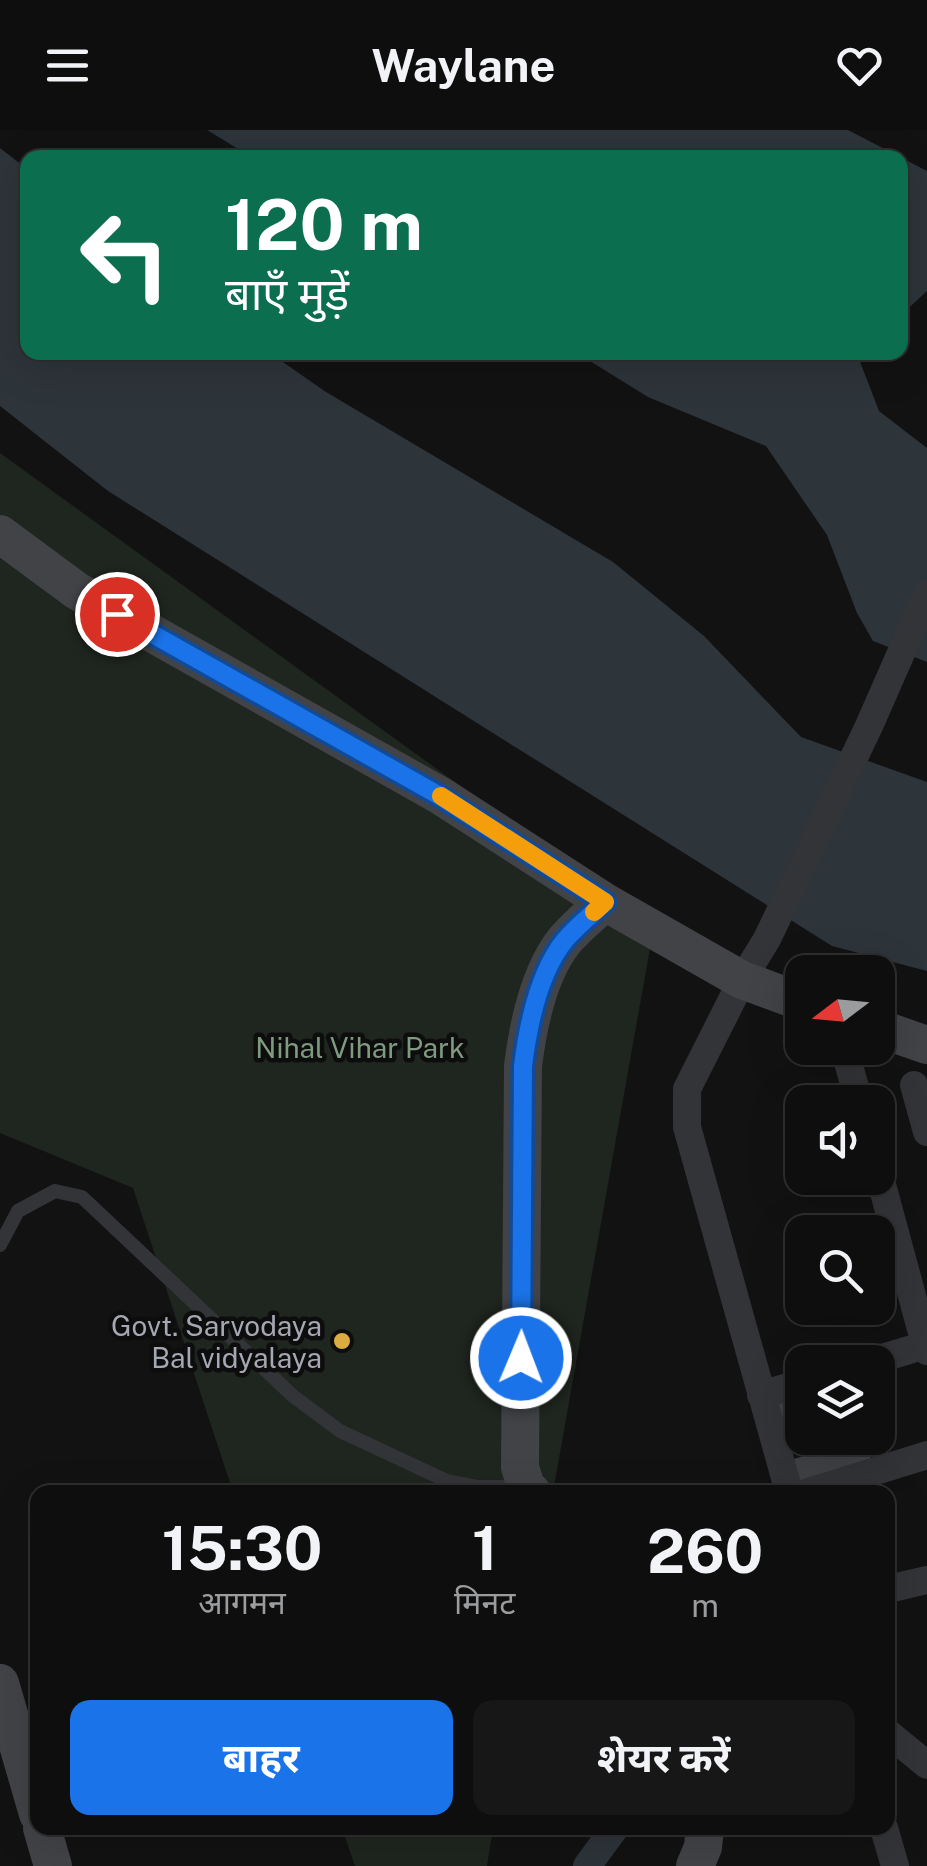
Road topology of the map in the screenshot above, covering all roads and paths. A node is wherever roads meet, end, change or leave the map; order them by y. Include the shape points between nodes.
1 (0, 534) edge
2 (927, 594) edge
3 (605, 902) junction
4 (742, 980) junction
5 (785, 996) edge
6 (895, 1034) edge
7 (927, 1045) edge
8 (914, 1085) dead end
9 (927, 1132) edge
10 (885, 1195) edge
11 (0, 1245) edge
12 (926, 1348) edge
13 (895, 1356) edge
14 (785, 1388) edge
15 (761, 1396) junction
16 (927, 1455) edge
17 (468, 1485) edge
18 (527, 1485) edge
19 (788, 1485) edge
20 (831, 1485) edge
21 (927, 1580) edge
22 (895, 1587) edge
23 (2, 1697) edge
24 (895, 1740) edge
25 (927, 1765) edge
26 (30, 1788) edge
27 (44, 1835) edge
28 (704, 1835) edge
29 (886, 1835) edge
30 (53, 1866) edge
31 (695, 1866) edge
32 (895, 1866) edge

1 - 3 street via 77,591 440,796
2 - 4 street via 768,939
3 - 4 street
3 - 18 street via 563,942 527,1031 520,1467
4 - 5 street
4 - 15 street via 687,1089 687,1127
6 - 7 street
8 - 9 street
10 - 12 street
11 - 17 lane via 18,1212 55,1191 82,1197 293,1396 340,1431
12 - 13 street
14 - 15 street
15 - 19 street
16 - 20 street
21 - 22 street
23 - 26 street
24 - 25 street
27 - 30 street
28 - 31 street
29 - 32 street

